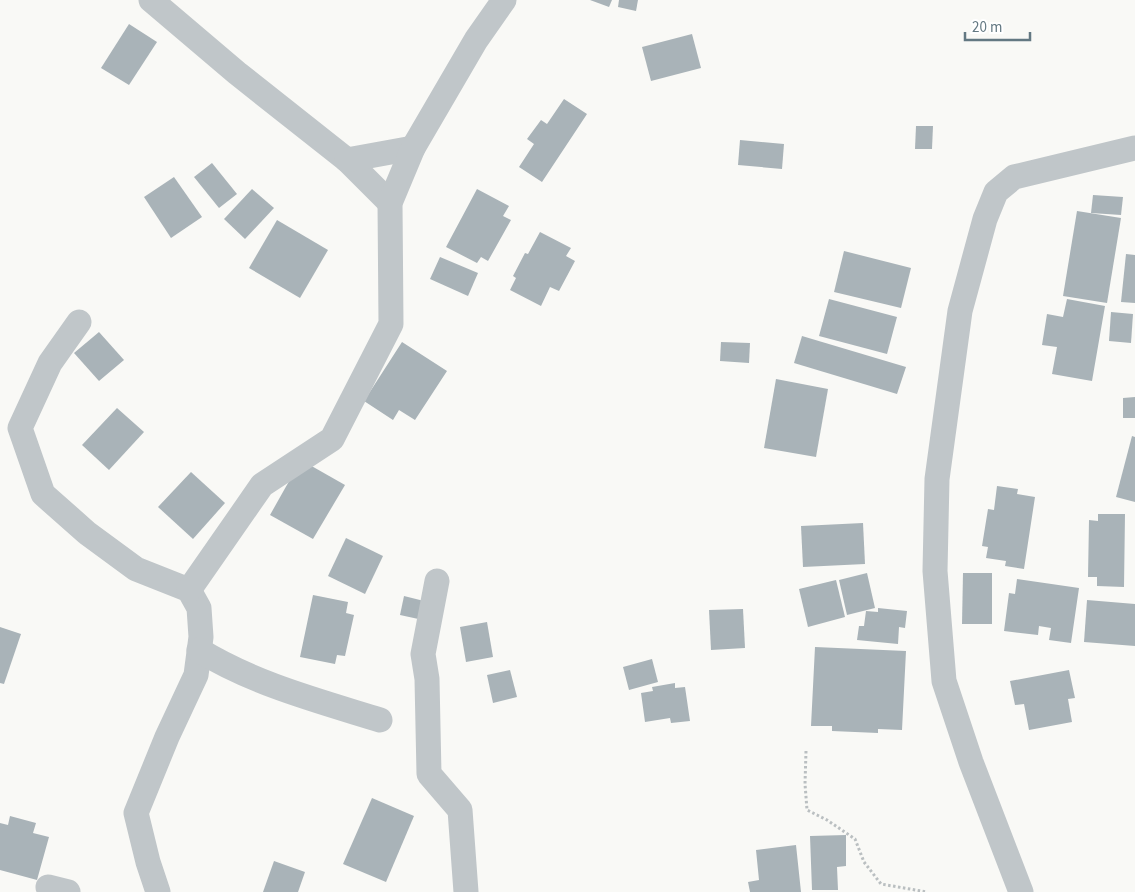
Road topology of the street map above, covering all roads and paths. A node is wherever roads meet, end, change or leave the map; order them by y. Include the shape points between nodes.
1 (151, 0) edge
2 (504, 0) edge
3 (413, 148) junction
4 (1135, 148) edge
5 (348, 160) junction
6 (390, 203) junction
7 (80, 322) dead end
8 (437, 581) dead end
9 (189, 590) junction
10 (199, 650) junction
11 (380, 720) dead end
12 (806, 751) dead end
13 (158, 892) edge
14 (466, 892) edge
15 (927, 892) edge
16 (1021, 892) edge

1 - 5 street via 237,74
2 - 3 street via 476,40
3 - 5 street
3 - 6 street
4 - 16 street via 1014,178 996,192 985,219 960,311 937,479 935,571 944,681
5 - 6 street
6 - 9 street via 391,324 332,439 262,485
7 - 9 street via 50,362 20,428 43,494 136,569
8 - 14 street via 424,654 429,774 460,810
9 - 10 street via 200,608
10 - 11 street via 224,665 295,693
10 - 13 street via 196,676 136,812
12 - 15 path via 807,810 855,839 864,862 881,884

